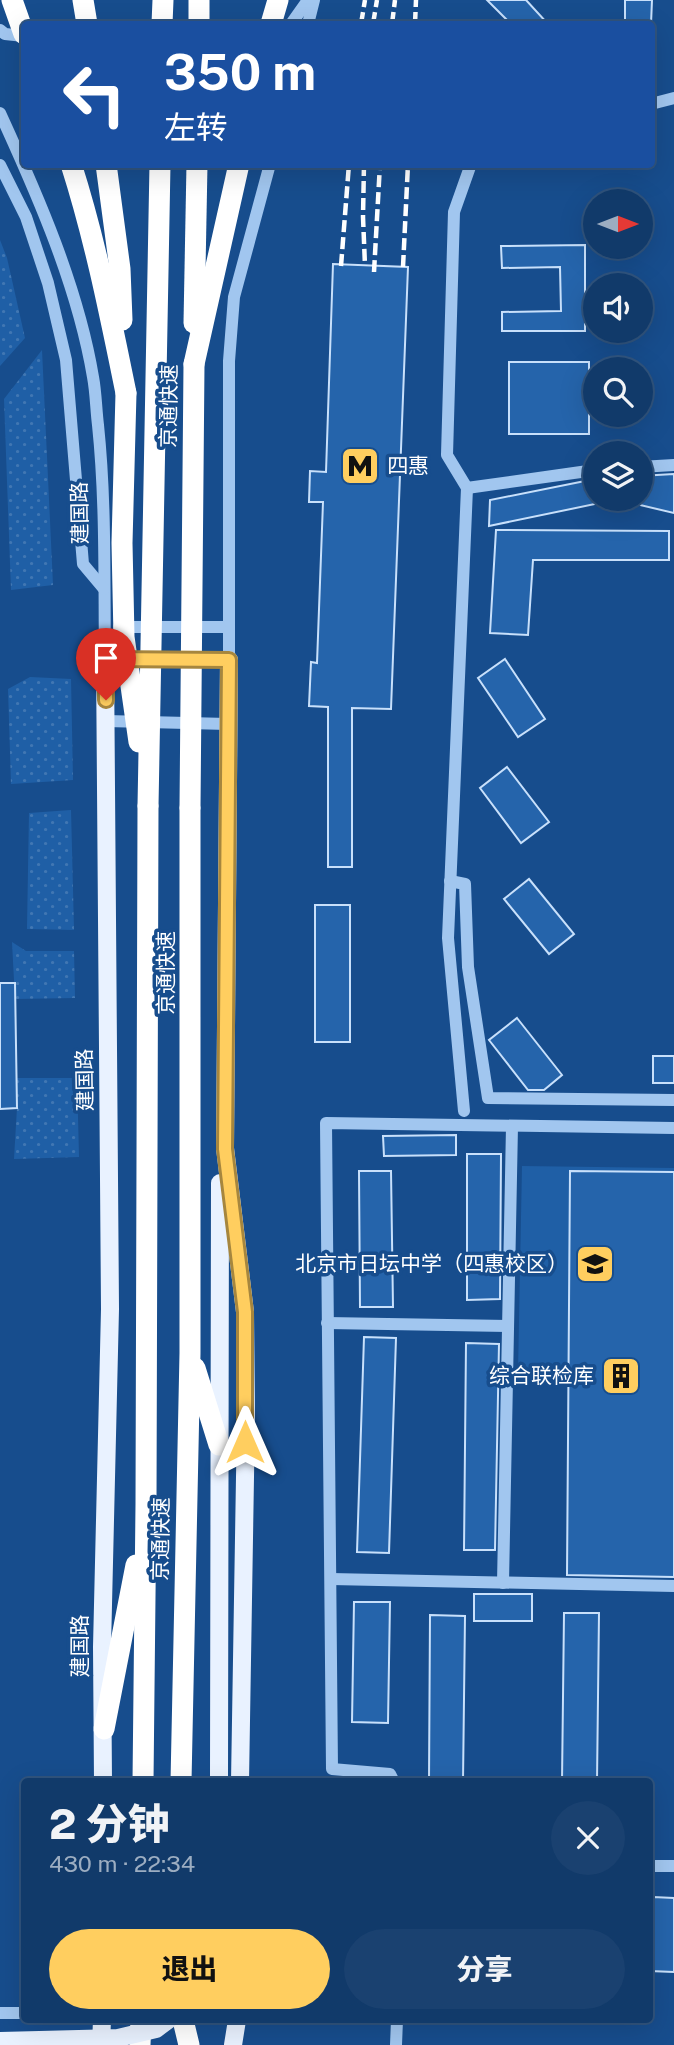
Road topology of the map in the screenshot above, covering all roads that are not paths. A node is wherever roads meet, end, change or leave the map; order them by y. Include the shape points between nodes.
1 (12, 0) edge
2 (83, 0) edge
3 (163, 0) edge
4 (199, 0) edge
5 (278, 0) edge
6 (308, 0) edge
7 (314, 0) edge
8 (86, 21) edge
9 (162, 21) edge
10 (198, 21) edge
11 (272, 21) edge
12 (292, 21) edge
13 (309, 21) edge
14 (21, 26) edge
15 (0, 30) edge
16 (21, 35) edge
17 (674, 98) edge
18 (655, 103) edge
19 (0, 113) edge
20 (21, 160) edge
21 (0, 164) edge
22 (25, 168) edge
23 (72, 168) edge
24 (107, 168) edge
25 (160, 168) edge
26 (197, 168) edge
27 (238, 168) edge
28 (269, 168) edge
29 (470, 168) edge
30 (194, 364) junction
31 (125, 393) junction
32 (674, 465) edge
33 (653, 466) edge
34 (583, 472) edge
35 (467, 488) junction
36 (104, 589) junction
37 (105, 626) junction
38 (229, 628) junction
39 (105, 659) junction
40 (229, 660) junction
41 (106, 721) junction
42 (228, 724) junction
43 (148, 806) junction
44 (450, 881) junction
45 (674, 1100) edge
46 (464, 1111) dead end
47 (512, 1126) junction
48 (674, 1128) edge
49 (225, 1149) junction
50 (327, 1323) junction
51 (508, 1326) junction
52 (190, 1353) junction
53 (219, 1445) junction
54 (146, 1504) junction
55 (331, 1579) junction
56 (503, 1583) junction
57 (674, 1586) edge
58 (104, 1729) junction
59 (103, 1778) edge
60 (143, 1778) edge
61 (181, 1778) edge
62 (219, 1778) edge
63 (240, 1778) edge
64 (392, 1778) edge
65 (653, 1866) edge
66 (674, 1866) edge
67 (0, 2013) edge
68 (21, 2013) edge
69 (102, 2023) edge
70 (141, 2023) edge
71 (164, 2023) edge
72 (176, 2023) edge
73 (184, 2023) edge
74 (237, 2023) edge
75 (397, 2023) edge
76 (0, 2041) edge
77 (102, 2045) edge
78 (140, 2045) edge
79 (176, 2045) edge
80 (189, 2045) edge
81 (233, 2045) edge
82 (396, 2045) edge

1 - 14 highway
2 - 8 highway
3 - 9 highway
4 - 10 highway
5 - 11 highway
6 - 12 street
7 - 13 street
15 - 16 street
17 - 18 street
19 - 20 street, 建国路
21 - 36 street via 26,217 66,360 83,564
22 - 36 street, 建国路 via 62,264 93,378 103,473
23 - 31 highway via 104,281
24 - 31 highway via 120,269
25 - 43 highway, 京通快速, bridge
26 - 30 highway, 京通快速
27 - 30 highway
28 - 38 street via 234,297 229,361
29 - 35 street via 454,212 447,456
30 - 52 highway, 京通快速, bridge
31 - 43 highway, bridge via 124,637
32 - 33 street
34 - 35 street
35 - 44 street
36 - 37 street, 建国路
37 - 38 street
37 - 39 street, 建国路
38 - 40 street
39 - 40 street
39 - 41 main road, 建国路
40 - 42 main road
41 - 42 street
41 - 58 main road, 建国路 via 110,1309
42 - 49 main road
43 - 54 highway, 京通快速
44 - 45 street via 464,884 468,967 488,1098
44 - 46 street via 448,938
47 - 48 street, bridge
47 - 50 street, bridge via 326,1123
47 - 51 street
49 - 53 main road via 220,1186
49 - 63 main road via 245,1312
50 - 51 street, bridge
50 - 55 street, bridge
51 - 56 street
52 - 53 highway
52 - 61 highway, 京通快速
53 - 62 main road
54 - 58 highway
54 - 60 highway, 京通快速
55 - 56 street, bridge
55 - 64 street, bridge via 332,1769 390,1774
56 - 57 street, bridge
58 - 59 main road, 建国路
65 - 66 street
67 - 68 street
69 - 77 main road
70 - 78 highway
71 - 76 main road, bridge via 118,2038
72 - 79 highway
73 - 80 highway
74 - 81 main road
75 - 82 street

